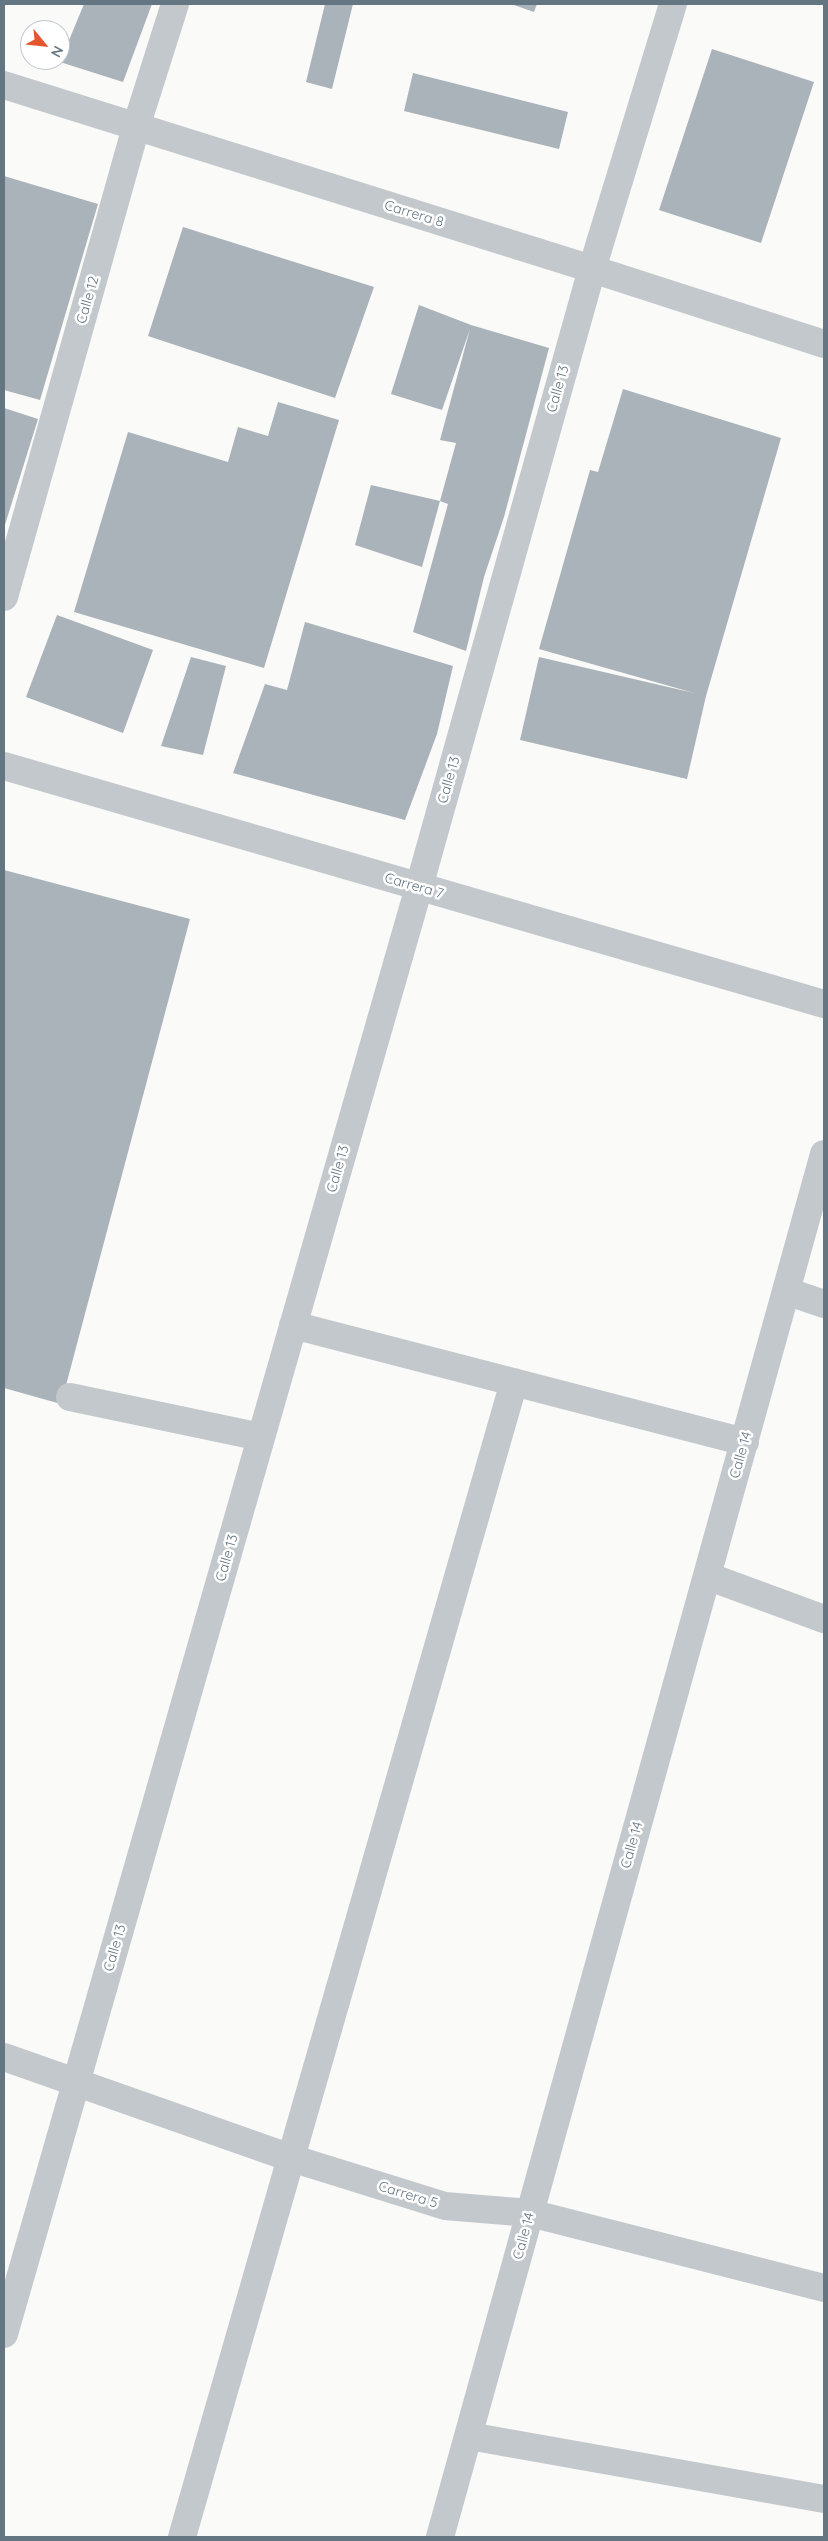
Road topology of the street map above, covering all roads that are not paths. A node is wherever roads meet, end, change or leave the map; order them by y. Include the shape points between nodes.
1 (175, 4) edge
2 (673, 4) edge
3 (4, 86) edge
4 (136, 127) junction
5 (592, 269) junction
6 (824, 344) edge
7 (4, 597) edge
8 (4, 766) edge
9 (419, 887) junction
10 (824, 1004) edge
11 (824, 1154) edge
12 (786, 1291) junction
13 (824, 1304) edge
14 (293, 1325) junction
15 (514, 1382) junction
16 (70, 1397) dead end
17 (261, 1437) junction
18 (745, 1442) junction
19 (707, 1576) junction
20 (824, 1619) edge
21 (4, 2057) edge
22 (76, 2082) junction
23 (291, 2158) junction
24 (530, 2213) junction
25 (824, 2288) edge
26 (4, 2334) edge
27 (469, 2436) junction
28 (824, 2499) edge
29 (182, 2537) edge
30 (440, 2537) edge

1 - 4 street, Calle 12
2 - 5 street, Calle 13
3 - 4 street, Carrera 8
4 - 5 street, Carrera 8
4 - 7 street, Calle 12
5 - 6 street, Carrera 8
5 - 9 street, Calle 13
8 - 9 street, Carrera 7
9 - 10 street, Carrera 7
9 - 14 street, Calle 13
11 - 12 street, Calle 14
12 - 13 street
12 - 18 street, Calle 14
14 - 15 street
14 - 17 street, Calle 13
15 - 18 street
15 - 23 street
16 - 17 street
17 - 22 street, Calle 13
18 - 19 street, Calle 14
19 - 20 street
19 - 24 street, Calle 14
21 - 22 street, Carrera 5
22 - 23 street, Carrera 5
22 - 26 street, Calle 13
23 - 24 street, Carrera 5 via 445,2206
23 - 29 street
24 - 25 street, Carrera 5
24 - 27 street, Calle 14
27 - 28 street
27 - 30 street, Calle 14

